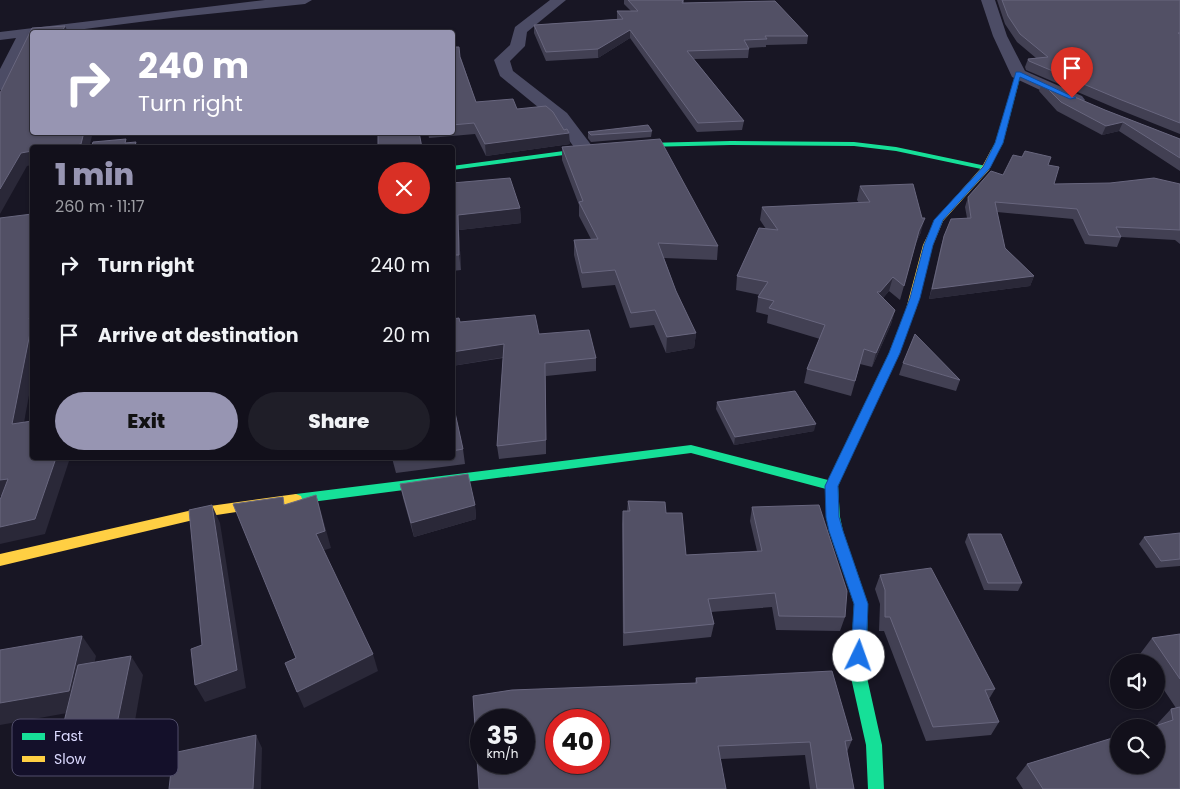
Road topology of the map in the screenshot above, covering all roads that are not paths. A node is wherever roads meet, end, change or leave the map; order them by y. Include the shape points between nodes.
1 (305, 0) edge
2 (559, 0) edge
3 (988, 0) edge
4 (43, 30) edge
5 (27, 32) junction
6 (30, 32) edge
7 (0, 36) edge
8 (1018, 74) junction
9 (0, 85) edge
10 (1090, 106) edge
11 (586, 150) junction
12 (455, 168) edge
13 (986, 168) junction
14 (832, 486) junction
15 (0, 560) edge
16 (876, 789) edge

1 - 4 street
2 - 11 street via 520,30 517,46 502,60 506,73 561,117
3 - 8 street
5 - 6 street
5 - 7 street
5 - 9 street
8 - 10 street
8 - 13 street via 999,143
11 - 12 street
11 - 13 street via 653,145 854,144 896,149
13 - 14 street via 939,220 894,353
14 - 15 street via 691,449 210,510
14 - 16 street via 836,531 861,604 858,673 874,745

